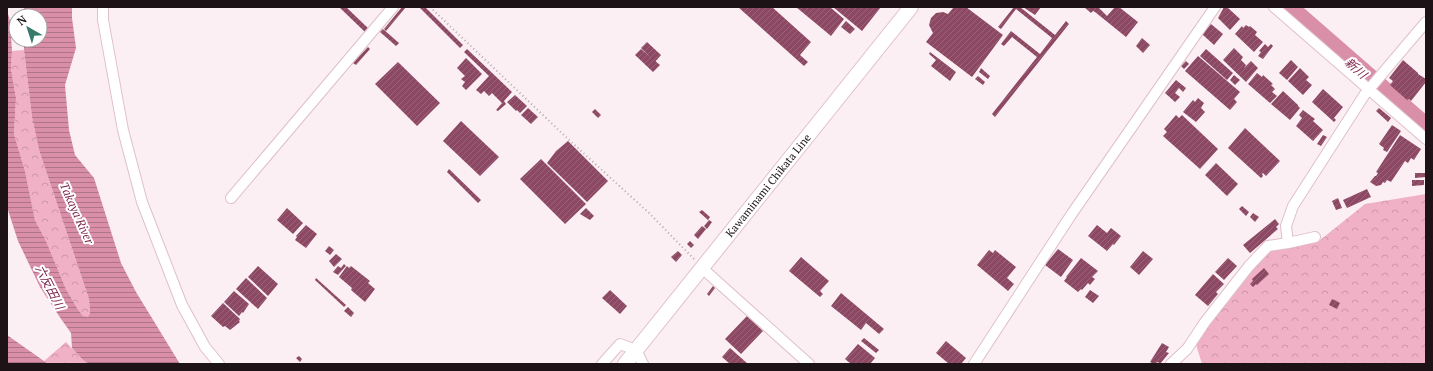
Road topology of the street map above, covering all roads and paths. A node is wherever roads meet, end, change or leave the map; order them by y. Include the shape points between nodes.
1 (103, 7) edge
2 (393, 7) edge
3 (430, 7) edge
4 (911, 7) edge
5 (1215, 7) edge
6 (1274, 7) edge
7 (1426, 22) edge
8 (1369, 90) junction
9 (1426, 139) edge
10 (231, 198) dead end
11 (1315, 237) dead end
12 (1288, 243) junction
13 (702, 268) junction
14 (636, 350) junction
15 (219, 364) edge
16 (602, 364) edge
17 (625, 364) edge
18 (643, 364) edge
19 (808, 364) edge
20 (974, 364) edge
21 (1171, 364) edge

1 - 15 street via 103,20 123,130 142,202 182,305 205,347
2 - 10 street
3 - 13 path via 568,139 650,213
4 - 13 main road, Kawaminami Chikata Line
5 - 20 street via 1071,215
6 - 8 street
7 - 8 street
8 - 9 street
8 - 12 street via 1292,206 1286,226
11 - 12 street
12 - 21 street via 1268,246 1249,266 1187,349
13 - 14 main road, Kawaminami Chikata Line
13 - 19 street
14 - 16 street via 620,344
14 - 17 main road, Kawaminami Chikata Line
14 - 18 street

